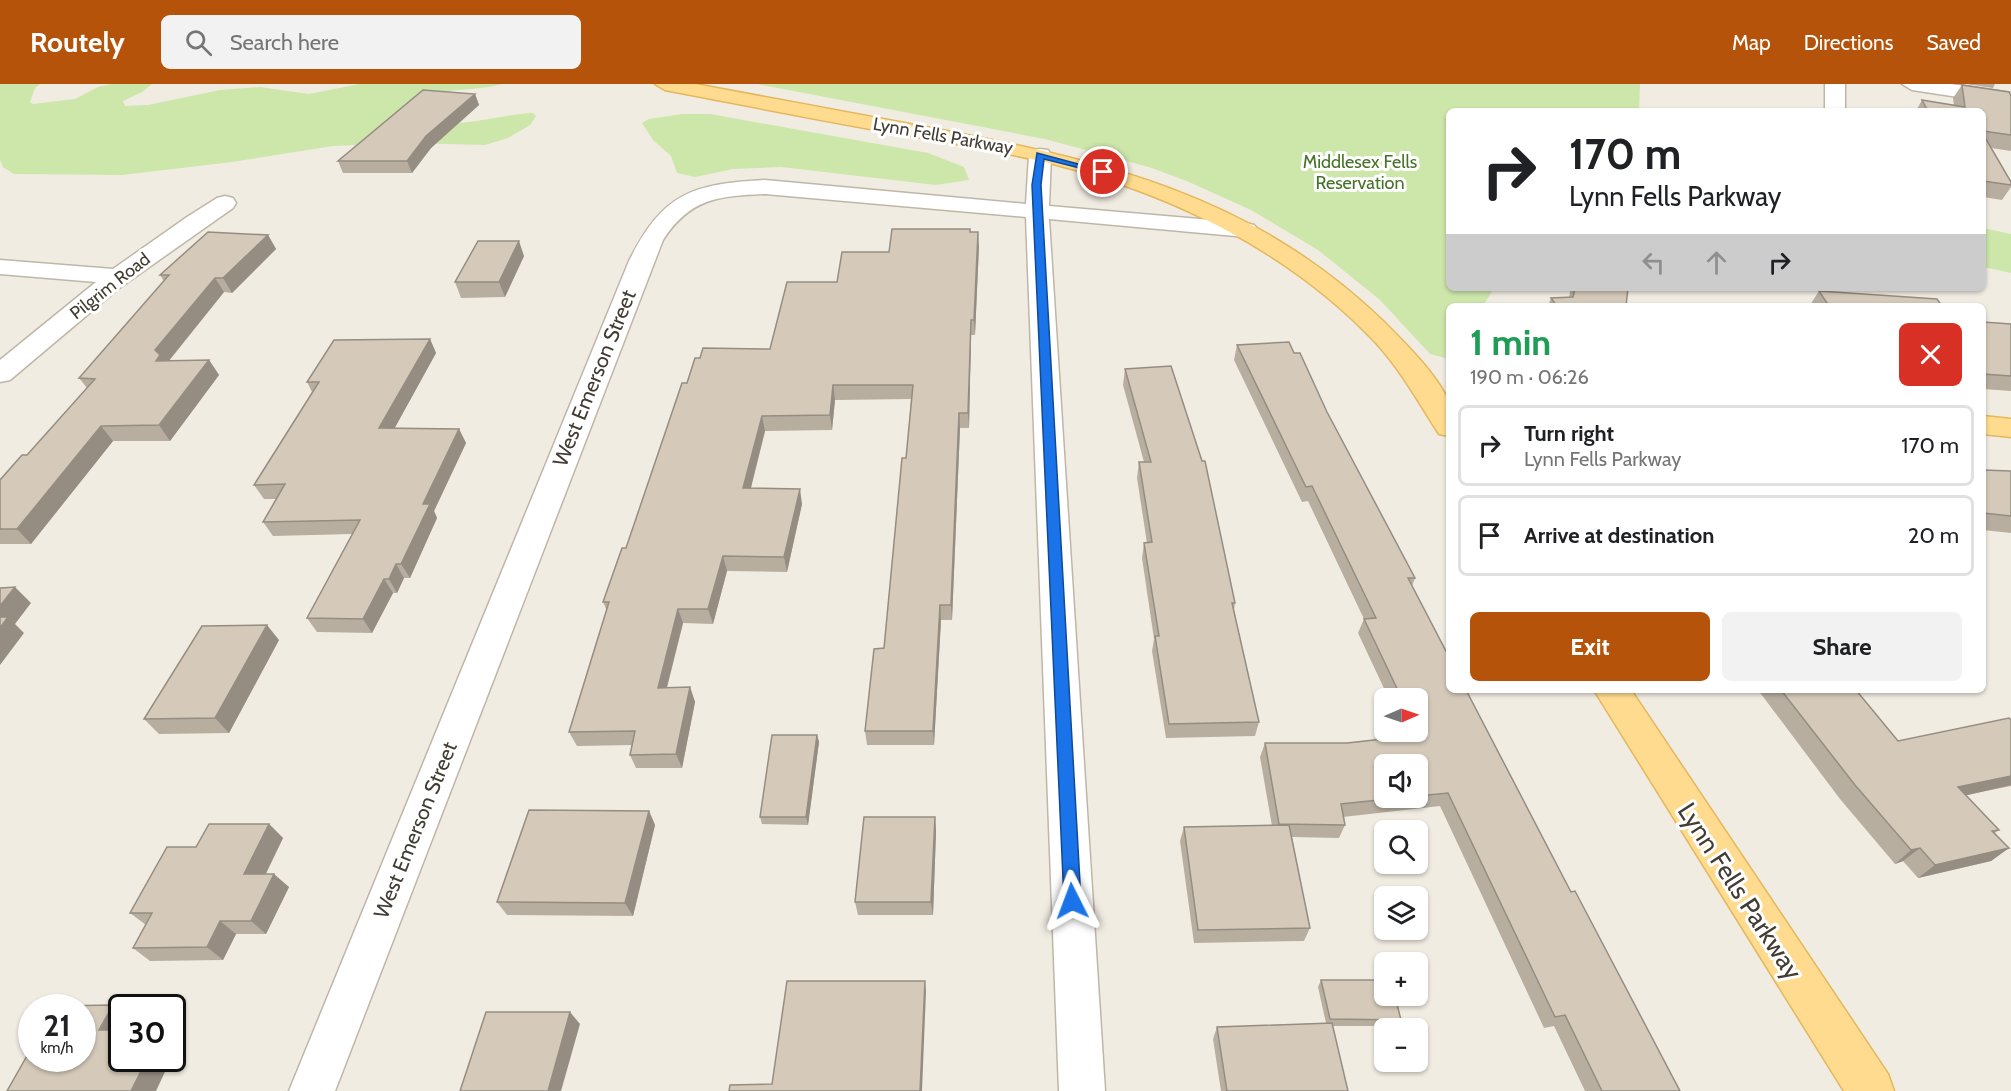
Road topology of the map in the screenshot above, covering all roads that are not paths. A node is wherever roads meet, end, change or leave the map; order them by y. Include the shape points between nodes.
1 (665, 84) edge
2 (1834, 84) edge
3 (1912, 84) edge
4 (2011, 99) edge
5 (1835, 108) edge
6 (1040, 155) junction
7 (225, 203) dead end
8 (1037, 210) junction
9 (1246, 230) junction
10 (0, 267) edge
11 (120, 277) junction
12 (0, 374) edge
13 (1436, 384) edge
14 (1446, 417) edge
15 (1986, 426) edge
16 (2011, 428) edge
17 (1614, 693) edge
18 (312, 1091) edge
19 (1082, 1091) edge
20 (1871, 1091) edge

1 - 6 main road, Lynn Fells Parkway
2 - 5 street
3 - 4 street
6 - 8 street
6 - 9 main road, Lynn Fells Parkway via 1141,184
7 - 11 street, Pilgrim Road
8 - 9 street, West Emerson Street
8 - 18 street, West Emerson Street via 765,187 703,195 664,217 641,261
8 - 19 street
9 - 13 main road, Lynn Fells Parkway via 1288,254 1343,297
10 - 11 street
11 - 12 street, Pilgrim Road
13 - 14 main road, Lynn Fells Parkway
15 - 16 main road
17 - 20 main road, Lynn Fells Parkway

